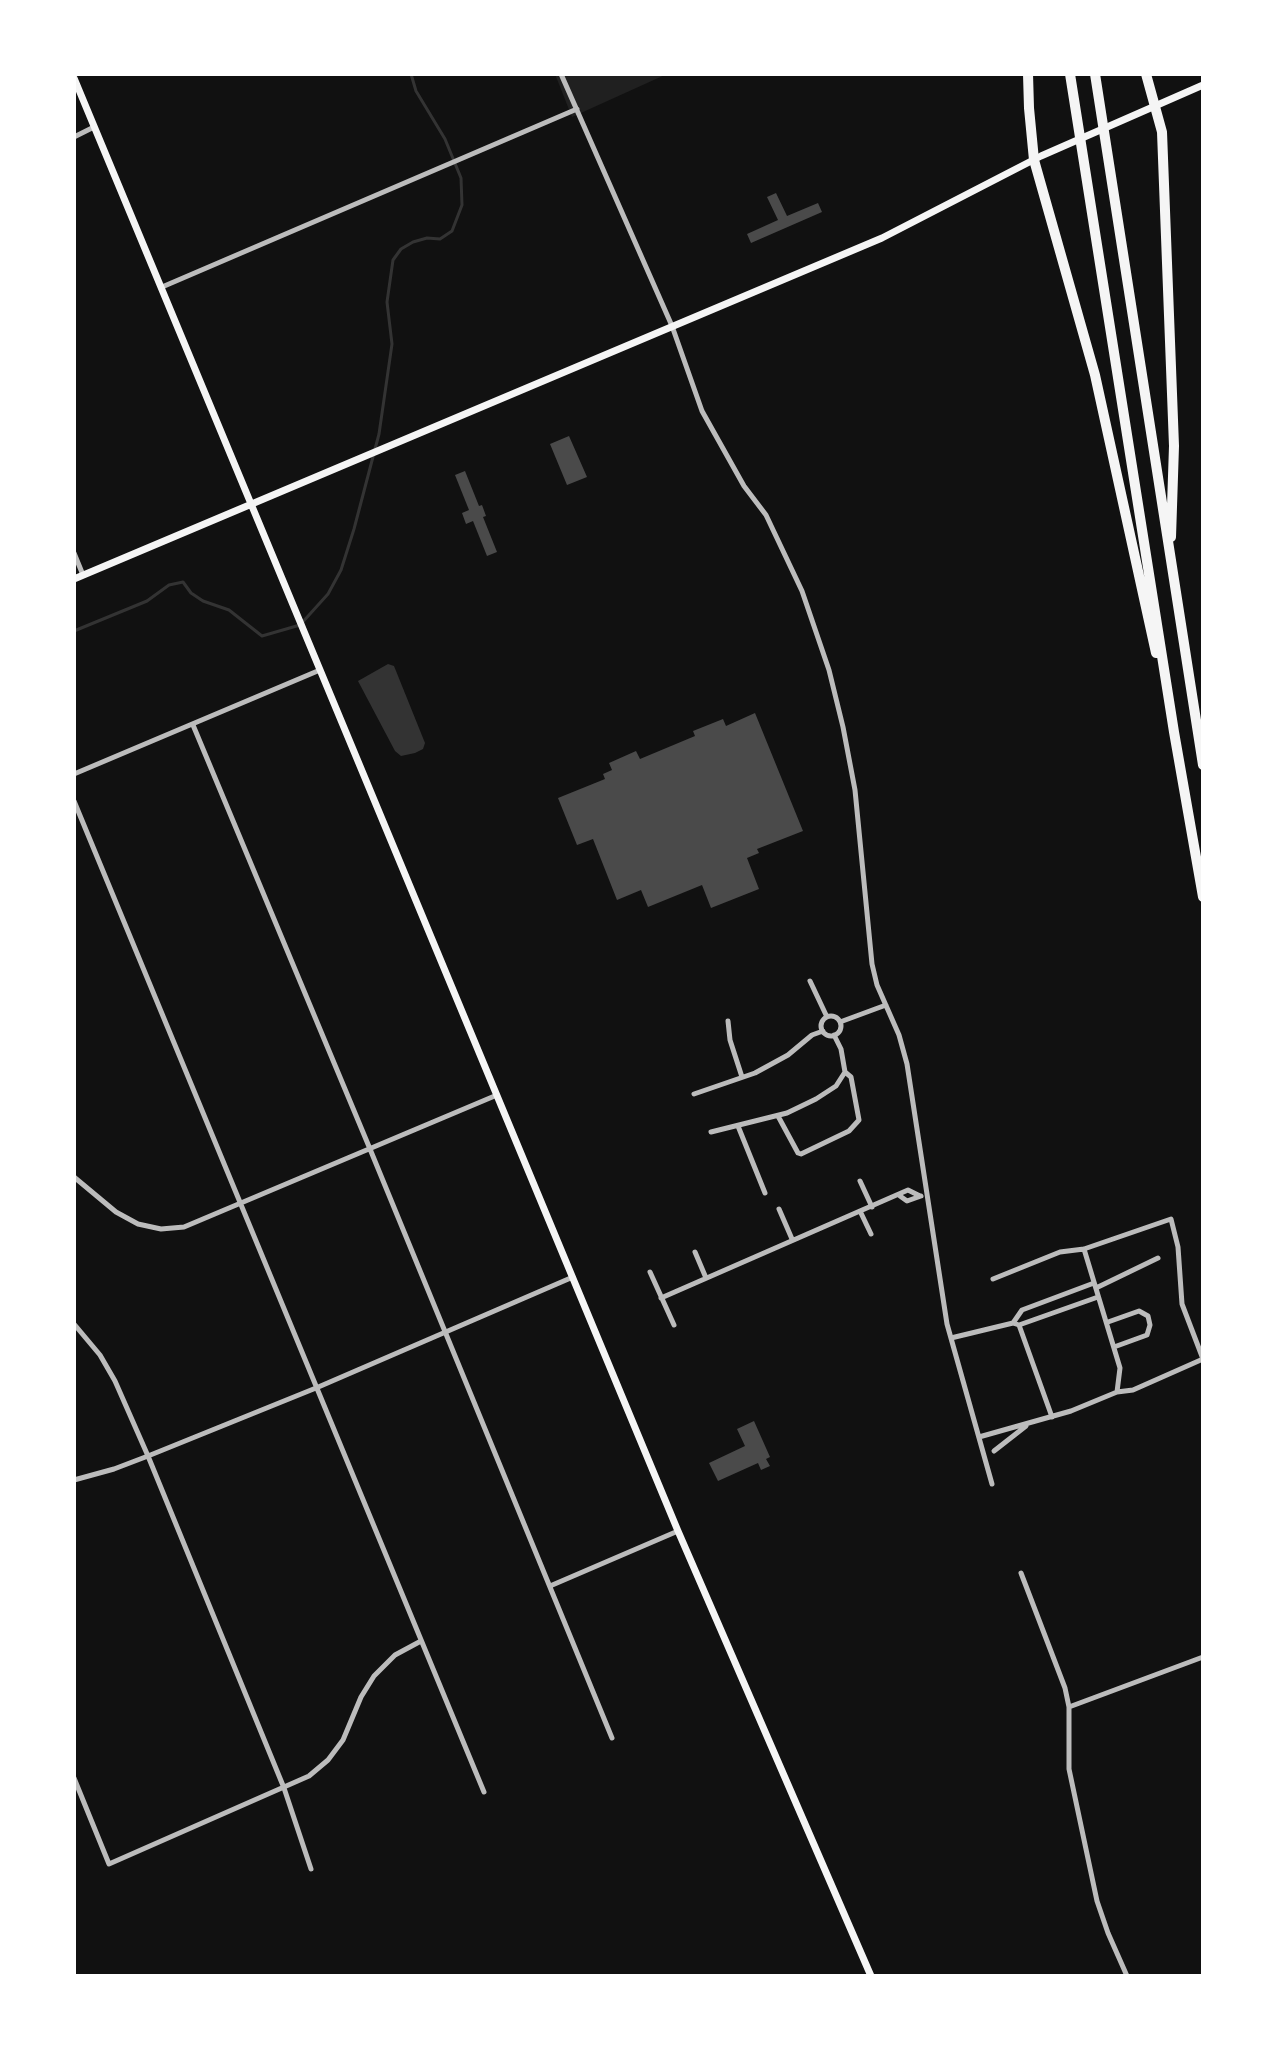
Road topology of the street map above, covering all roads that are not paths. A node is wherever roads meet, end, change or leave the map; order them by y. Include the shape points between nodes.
1 (561, 74) edge
2 (1028, 74) edge
3 (1070, 74) edge
4 (1095, 74) edge
5 (1146, 74) edge
6 (74, 78) edge
7 (1203, 85) edge
8 (1157, 105) junction
9 (577, 109) junction
10 (95, 127) junction
11 (74, 137) edge
12 (1034, 160) junction
13 (162, 287) junction
14 (672, 326) junction
15 (250, 504) junction
16 (74, 553) edge
17 (1170, 556) junction
18 (83, 575) junction
19 (74, 579) edge
20 (321, 670) junction
21 (193, 725) junction
22 (1174, 732) junction
23 (1203, 765) edge
24 (74, 774) edge
25 (74, 801) edge
26 (1203, 897) edge
27 (810, 981) dead end
28 (886, 1005) junction
29 (827, 1017) junction
30 (728, 1021) dead end
31 (840, 1022) junction
32 (823, 1031) junction
33 (834, 1035) junction
34 (845, 1072) junction
35 (742, 1077) junction
36 (694, 1094) dead end
37 (497, 1095) junction
38 (778, 1116) junction
39 (738, 1126) junction
40 (711, 1132) dead end
41 (370, 1149) junction
42 (74, 1177) edge
43 (860, 1181) dead end
44 (765, 1193) dead end
45 (924, 1195) junction
46 (241, 1205) junction
47 (872, 1207) junction
48 (779, 1209) dead end
49 (860, 1211) junction
50 (871, 1234) dead end
51 (792, 1239) junction
52 (1084, 1249) junction
53 (695, 1252) dead end
54 (1158, 1258) dead end
55 (650, 1272) dead end
56 (573, 1277) junction
57 (706, 1278) junction
58 (993, 1279) dead end
59 (1095, 1285) junction
60 (1098, 1297) junction
61 (661, 1298) junction
62 (1108, 1322) junction
63 (74, 1324) edge
64 (1016, 1324) junction
65 (674, 1325) dead end
66 (445, 1333) junction
67 (951, 1338) junction
68 (1114, 1347) junction
69 (316, 1388) junction
70 (1117, 1392) junction
71 (1052, 1417) junction
72 (1027, 1425) junction
73 (979, 1437) junction
74 (994, 1451) dead end
75 (148, 1456) junction
76 (74, 1480) edge
77 (992, 1484) dead end
78 (678, 1531) junction
79 (1021, 1573) dead end
80 (550, 1586) junction
81 (421, 1641) junction
82 (1203, 1657) edge
83 (1069, 1707) junction
84 (612, 1738) dead end
85 (74, 1778) edge
86 (284, 1788) junction
87 (484, 1792) dead end
88 (311, 1869) dead end
89 (871, 1976) edge
90 (1127, 1976) edge

1 - 9 street
2 - 12 highway
3 - 22 highway
4 - 17 highway
5 - 8 highway
6 - 10 main road
7 - 8 main road
8 - 12 main road
8 - 17 highway via 1173,415
9 - 13 street
9 - 14 street
10 - 11 street
10 - 13 main road
12 - 14 main road via 882,238
12 - 22 highway via 1095,375
13 - 15 main road
14 - 15 main road
14 - 28 street via 702,411 766,515 802,591 829,670 855,790 872,964
15 - 18 main road
15 - 20 main road
16 - 18 street
17 - 23 highway
18 - 19 main road
20 - 21 street
20 - 37 main road
21 - 24 street
21 - 41 street
22 - 26 highway
25 - 46 street
27 - 29 street
28 - 31 street
28 - 45 street via 907,1064
29 - 31 street
29 - 32 street
30 - 35 street
31 - 33 street
32 - 33 street
32 - 35 street
33 - 34 street
34 - 38 street via 836,1086
34 - 38 street via 851,1077 859,1120 849,1131 801,1154
35 - 36 street
37 - 41 street
37 - 56 main road
38 - 39 street
39 - 40 street
39 - 44 street
41 - 46 street
41 - 66 street
42 - 46 street via 116,1212 161,1229 199,1223
43 - 47 street
45 - 47 street via 907,1201 900,1196
45 - 67 street
46 - 69 street
47 - 49 street
48 - 51 street
49 - 50 street
49 - 51 street
51 - 57 street
52 - 58 street via 1060,1252
52 - 59 street
52 - 70 street via 1167,1219 1173,1222 1182,1304 1203,1359
53 - 57 street
54 - 59 street
55 - 61 street
56 - 66 street
56 - 78 main road
57 - 61 street
59 - 60 street
59 - 64 street via 1022,1310
60 - 62 street
60 - 64 street
61 - 65 street
62 - 68 street
62 - 68 street via 1139,1311 1148,1316 1147,1335
63 - 75 street via 115,1381
64 - 67 street
64 - 71 street
66 - 69 street
66 - 80 street
67 - 73 street
68 - 70 street via 1120,1368
69 - 75 street
69 - 81 street
70 - 71 street
71 - 72 street
72 - 73 street
72 - 74 street
73 - 77 street
75 - 76 street
75 - 86 street
78 - 80 street
78 - 89 main road
79 - 83 street
80 - 84 street
81 - 86 street via 395,1655 374,1676 328,1760
81 - 87 street
82 - 83 street
83 - 90 street via 1069,1769 1097,1901
85 - 86 street via 109,1864
86 - 88 street

